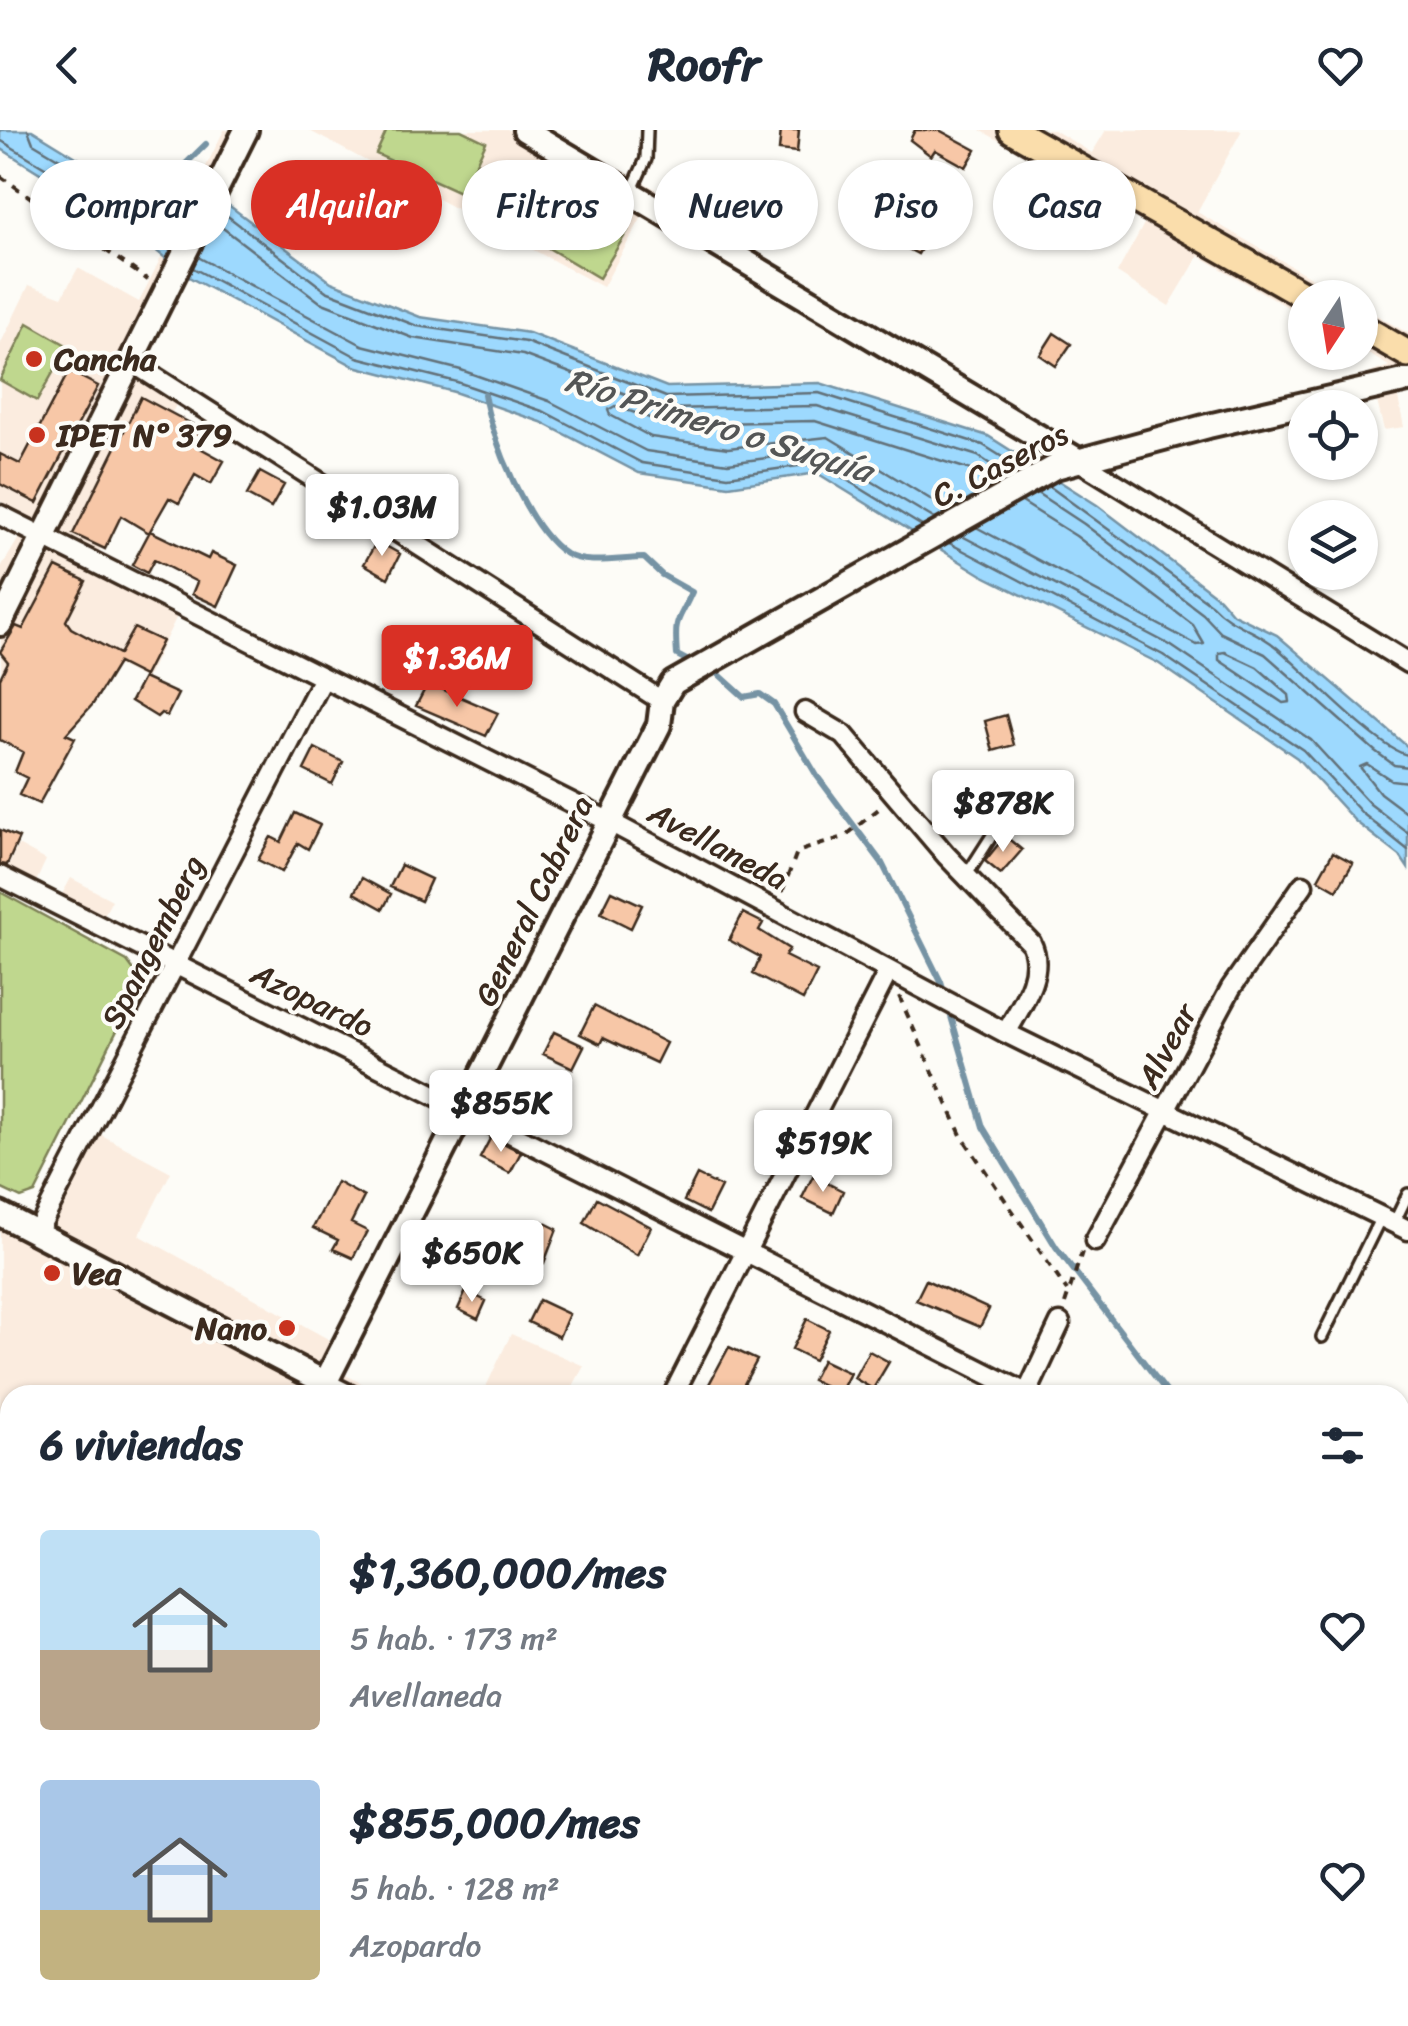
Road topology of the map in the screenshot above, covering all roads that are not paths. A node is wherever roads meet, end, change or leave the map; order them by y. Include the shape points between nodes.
1 (524, 130) edge
2 (647, 130) edge
3 (1012, 130) edge
4 (242, 138) edge
5 (576, 160) edge
6 (634, 187) edge
7 (634, 193) edge
8 (1288, 286) edge
9 (1378, 336) edge
10 (1408, 354) edge
11 (133, 363) junction
12 (1408, 380) edge
13 (1066, 463) junction
14 (0, 516) edge
15 (43, 538) junction
16 (0, 624) edge
17 (1408, 662) edge
18 (322, 680) junction
19 (662, 702) junction
20 (805, 712) dead end
21 (610, 822) junction
22 (998, 826) dead end
23 (0, 876) edge
24 (966, 876) junction
25 (1303, 885) dead end
26 (174, 966) junction
27 (888, 972) junction
28 (1006, 1033) junction
29 (464, 1111) junction
30 (1166, 1112) junction
31 (1408, 1194) edge
32 (0, 1214) edge
33 (1394, 1223) edge
34 (37, 1232) junction
35 (1095, 1241) dead end
36 (747, 1250) junction
37 (1060, 1324) dead end
38 (1322, 1337) dead end
39 (315, 1385) edge
40 (324, 1385) edge
41 (679, 1385) edge
42 (1009, 1385) edge
43 (1030, 1385) edge

1 - 5 street
2 - 6 lane via 646,160
3 - 8 main road
4 - 11 street via 163,289
7 - 13 street
9 - 10 main road
11 - 15 street
11 - 19 street
12 - 13 street, C. Caseros
13 - 17 street
13 - 19 street, C. Caseros via 684,674
14 - 15 street, Avellaneda
15 - 16 street
15 - 18 street, Avellaneda
18 - 21 street, Avellaneda
18 - 26 street, Spangemberg
19 - 21 street, General Cabrera via 658,725
20 - 24 street via 844,735
21 - 27 street, Avellaneda
21 - 29 street, General Cabrera
22 - 24 lane
23 - 26 street, Azopardo
24 - 28 street via 1036,952 1030,989
25 - 30 street, Alvear via 1231,988
26 - 29 street, Azopardo
26 - 34 street, Spangemberg via 94,1139
27 - 28 street, Avellaneda
27 - 36 street
28 - 30 street, Avellaneda
29 - 36 street, Azopardo
29 - 40 street, General Cabrera
30 - 33 street, Avellaneda
30 - 35 street, Alvear
31 - 33 lane
32 - 34 street
33 - 38 lane
34 - 39 street via 84,1248
36 - 41 street
36 - 42 street, Azopardo
37 - 43 street

